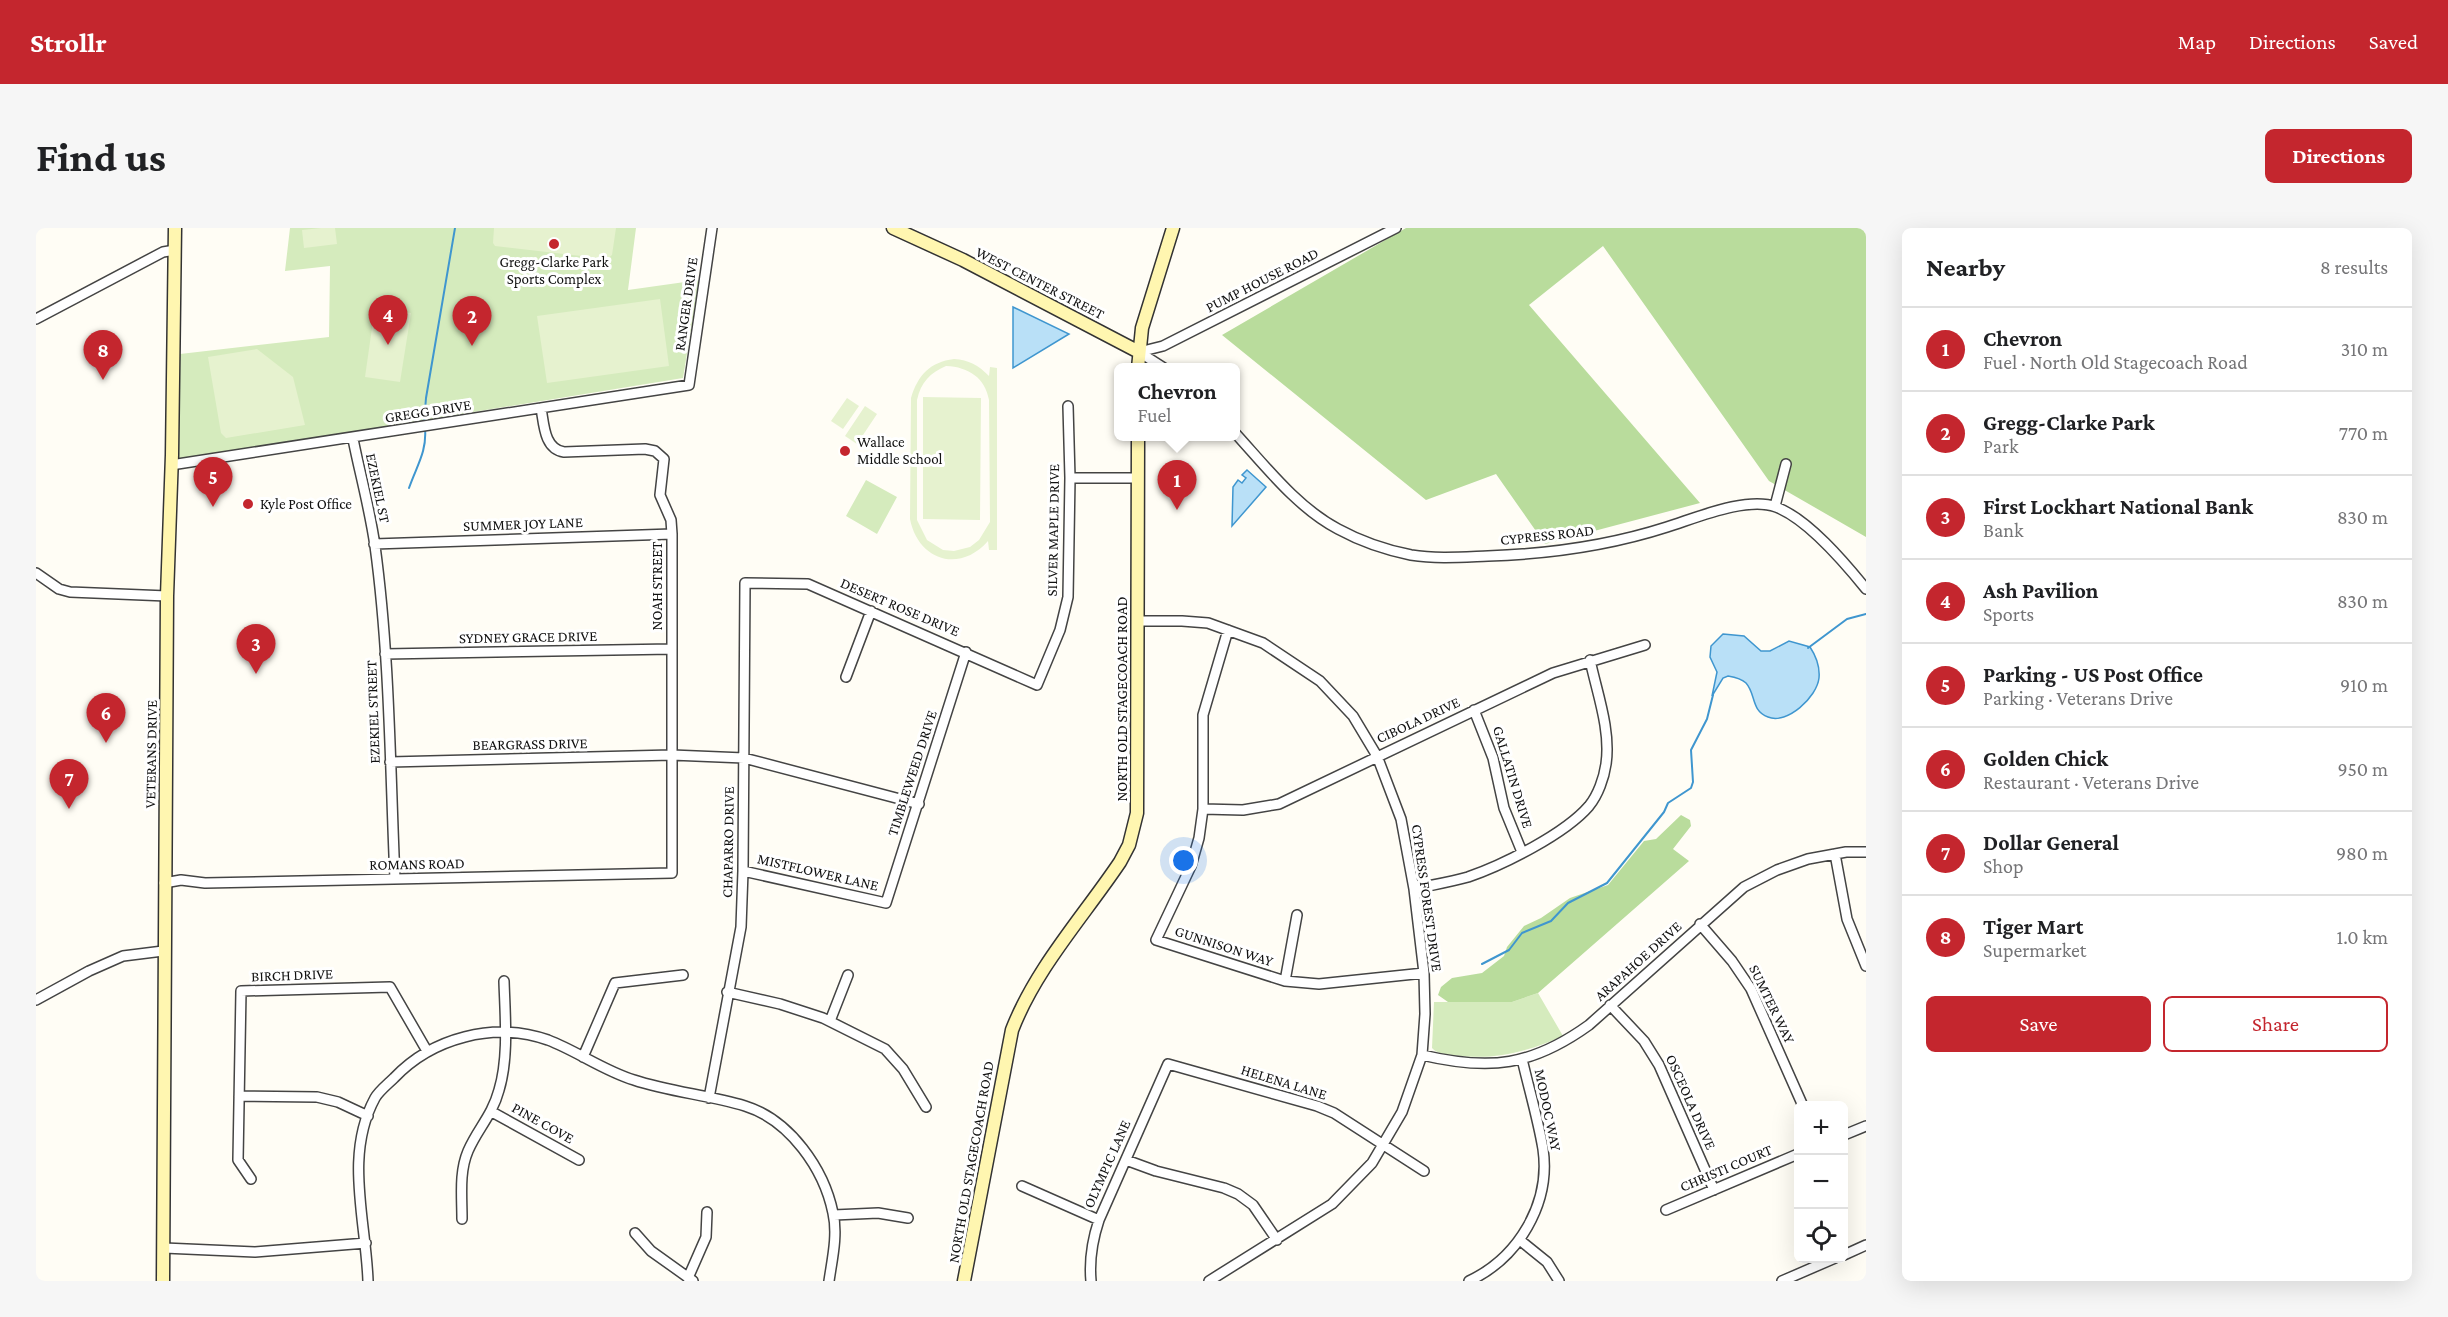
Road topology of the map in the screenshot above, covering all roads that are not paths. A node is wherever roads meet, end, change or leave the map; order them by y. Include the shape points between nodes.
1 (175, 228) edge
2 (712, 228) edge
3 (1173, 228) edge
4 (1396, 228) edge
5 (900, 230) edge
6 (175, 250) junction
7 (36, 318) edge
8 (1138, 352) junction
9 (1138, 363) edge
10 (1156, 363) edge
11 (689, 385) joint
12 (1068, 406) dead end
13 (541, 408) junction
14 (1240, 438) edge
15 (353, 439) junction
16 (1138, 441) edge
17 (1786, 464) dead end
18 (171, 465) junction
19 (1070, 478) junction
20 (1138, 478) junction
21 (1775, 506) junction
22 (672, 534) junction
23 (374, 544) junction
24 (36, 573) edge
25 (745, 584) joint
26 (1866, 590) edge
27 (167, 596) junction
28 (871, 611) junction
29 (1137, 621) junction
30 (1228, 630) junction
31 (1645, 645) dead end
32 (672, 650) junction
33 (966, 652) junction
34 (385, 654) junction
35 (1590, 660) junction
36 (846, 677) dead end
37 (1037, 685) joint
38 (1474, 711) junction
39 (672, 755) junction
40 (1377, 756) junction
41 (744, 758) junction
42 (390, 762) junction
43 (919, 804) junction
44 (1203, 809) junction
45 (1522, 852) junction
46 (1866, 852) edge
47 (1835, 854) junction
48 (743, 871) junction
49 (672, 873) joint
50 (395, 879) junction
51 (164, 883) junction
52 (1414, 889) junction
53 (886, 903) joint
54 (1297, 915) dead end
55 (1700, 924) junction
56 (163, 951) junction
57 (1866, 966) edge
58 (1424, 973) junction
59 (683, 975) dead end
60 (848, 975) dead end
61 (504, 981) dead end
62 (1285, 981) junction
63 (727, 992) junction
64 (36, 1000) edge
65 (1610, 1005) junction
66 (830, 1021) junction
67 (506, 1032) junction
68 (427, 1051) junction
69 (1422, 1055) junction
70 (583, 1057) junction
71 (1522, 1059) junction
72 (1168, 1064) joint
73 (239, 1096) junction
74 (709, 1098) junction
75 (1801, 1101) edge
76 (926, 1107) dead end
77 (492, 1112) junction
78 (368, 1116) junction
79 (1866, 1126) edge
80 (1848, 1133) edge
81 (1383, 1145) junction
82 (1796, 1155) edge
83 (579, 1160) dead end
84 (1126, 1160) junction
85 (1424, 1171) dead end
86 (251, 1179) dead end
87 (1022, 1185) dead end
88 (1713, 1190) junction
89 (1666, 1210) dead end
90 (707, 1212) dead end
91 (834, 1215) junction
92 (908, 1218) dead end
93 (462, 1219) dead end
94 (1099, 1220) junction
95 (635, 1233) dead end
96 (1277, 1240) junction
97 (1521, 1241) junction
98 (366, 1243) junction
99 (1866, 1245) edge
100 (164, 1248) junction
101 (1848, 1253) edge
102 (1823, 1263) edge
103 (690, 1279) edge
104 (163, 1281) edge
105 (368, 1281) edge
106 (829, 1281) edge
107 (964, 1281) edge
108 (1091, 1281) edge
109 (1211, 1281) edge
110 (1469, 1281) edge
111 (1560, 1281) edge
112 (1782, 1281) edge

1 - 6 street, VETERANS DRIVE
2 - 11 street, RANGER DRIVE
3 - 8 street
4 - 8 street, PUMP HOUSE ROAD via 1174,341
5 - 8 street, WEST CENTER STREET
6 - 7 street via 163,252
6 - 18 street, VETERANS DRIVE
8 - 9 street
8 - 10 street
11 - 13 street, GREGG DRIVE
12 - 19 street, SILVER MAPLE DRIVE
13 - 15 street, GREGG DRIVE
13 - 22 street, NOAH STREET via 549,442 556,450 645,449 662,456 660,495
14 - 21 street, CYPRESS ROAD via 1309,509 1328,522 1368,543 1410,554 1443,558 1576,549 1636,537 1749,504
15 - 18 street, GREGG DRIVE
15 - 23 street, EZEKIEL ST
16 - 20 street, NORTH OLD STAGECOACH ROAD
17 - 21 street
18 - 27 street, VETERANS DRIVE
19 - 20 street
19 - 37 street, SILVER MAPLE DRIVE via 1068,597 1060,630
20 - 29 street, NORTH OLD STAGECOACH ROAD
21 - 26 street, CYPRESS ROAD via 1795,517 1829,547
22 - 23 street, SUMMER JOY LANE
22 - 32 street, NOAH STREET
23 - 34 street, EZEKIEL STREET
24 - 27 street via 59,590 70,592
25 - 28 street, DESERT ROSE DRIVE via 808,584
25 - 41 street, CHAPARRO DRIVE
27 - 51 street, VETERANS DRIVE
28 - 33 street, DESERT ROSE DRIVE
28 - 36 street
29 - 30 street, CYPRESS FOREST DRIVE via 1208,623
29 - 107 street, NORTH OLD STAGECOACH ROAD via 1138,801 1133,830 1120,862 1037,979 1012,1030
30 - 40 street, CYPRESS FOREST DRIVE via 1263,643 1320,681 1353,716
30 - 44 street, GUNNISON WAY via 1203,715
31 - 35 street, CIBOLA DRIVE
32 - 34 street, SYDNEY GRACE DRIVE
32 - 39 street, NOAH STREET
33 - 37 street, DESERT ROSE DRIVE
33 - 43 street, TIMBLEWEED DRIVE
34 - 42 street, EZEKIEL STREET
35 - 38 street, CIBOLA DRIVE
35 - 45 street via 1606,745 1600,786 1590,805 1571,823
38 - 40 street, CIBOLA DRIVE
38 - 45 street, GALLATIN DRIVE
39 - 41 street, BEARGRASS DRIVE
39 - 42 street, BEARGRASS DRIVE
39 - 49 street, NOAH STREET
40 - 44 street, CIBOLA DRIVE via 1279,804 1243,810
40 - 52 street, CYPRESS FOREST DRIVE via 1401,819
41 - 43 street
41 - 48 street, CHAPARRO DRIVE
42 - 50 street, EZEKIEL STREET
43 - 53 street, TIMBLEWEED DRIVE
44 - 62 street, GUNNISON WAY via 1191,866 1156,940
45 - 52 street via 1467,877
46 - 47 street, ARAPAHOE DRIVE
47 - 55 street, ARAPAHOE DRIVE via 1777,870 1744,887
47 - 57 street via 1846,919
48 - 53 street, MISTFLOWER LANE
48 - 63 street, CHAPARRO DRIVE via 741,927
49 - 50 street, ROMANS ROAD
50 - 51 street, ROMANS ROAD
51 - 56 street, VETERANS DRIVE
52 - 58 street, CYPRESS FOREST DRIVE
54 - 62 street
55 - 65 street, ARAPAHOE DRIVE
55 - 75 street, SUMTER WAY via 1751,989
56 - 64 street via 123,956
56 - 100 street, VETERANS DRIVE
58 - 62 street, GUNNISON WAY via 1319,984
58 - 69 street, CYPRESS FOREST DRIVE
59 - 70 street via 615,983
60 - 66 street
61 - 67 street
63 - 66 street
63 - 74 street, CHAPARRO DRIVE
65 - 71 street, ARAPAHOE DRIVE via 1568,1041
65 - 88 street, OSCEOLA DRIVE via 1644,1041 1659,1065
66 - 76 street via 885,1050 903,1069
67 - 68 street via 469,1036
67 - 70 street via 547,1040
67 - 77 street via 500,1088
68 - 73 street, BIRCH DRIVE via 390,987 241,991
68 - 78 street via 405,1066 376,1097
69 - 71 street, ARAPAHOE DRIVE via 1475,1064
69 - 81 street, CYPRESS FOREST DRIVE via 1402,1112
70 - 74 street via 633,1080
71 - 97 street, MODOC WAY via 1543,1150 1544,1172 1541,1193
72 - 81 street, HELENA LANE via 1317,1106
72 - 84 street, OLYMPIC LANE
73 - 78 street via 317,1097
73 - 86 street, BIRCH DRIVE via 238,1160
74 - 91 street via 747,1106 780,1125 804,1151 824,1182
77 - 83 street, PINE COVE
77 - 93 street via 462,1167
78 - 98 street via 357,1165
79 - 80 street
81 - 85 street, HELENA LANE
81 - 96 street, CYPRESS FOREST DRIVE via 1372,1163 1332,1204
82 - 88 street, CHRISTI COURT
84 - 94 street, OLYMPIC LANE
84 - 96 street via 1238,1194 1253,1204
87 - 94 street
88 - 89 street, CHRISTI COURT
90 - 103 street via 706,1237
91 - 92 street via 878,1213
91 - 106 street
94 - 108 street, OLYMPIC LANE via 1091,1244
95 - 103 street via 651,1251
96 - 109 street, CYPRESS FOREST DRIVE
97 - 110 street, MODOC WAY via 1494,1266
97 - 111 street via 1547,1262
98 - 100 street via 255,1252
98 - 105 street
99 - 101 street
100 - 104 street, VETERANS DRIVE
102 - 112 street

